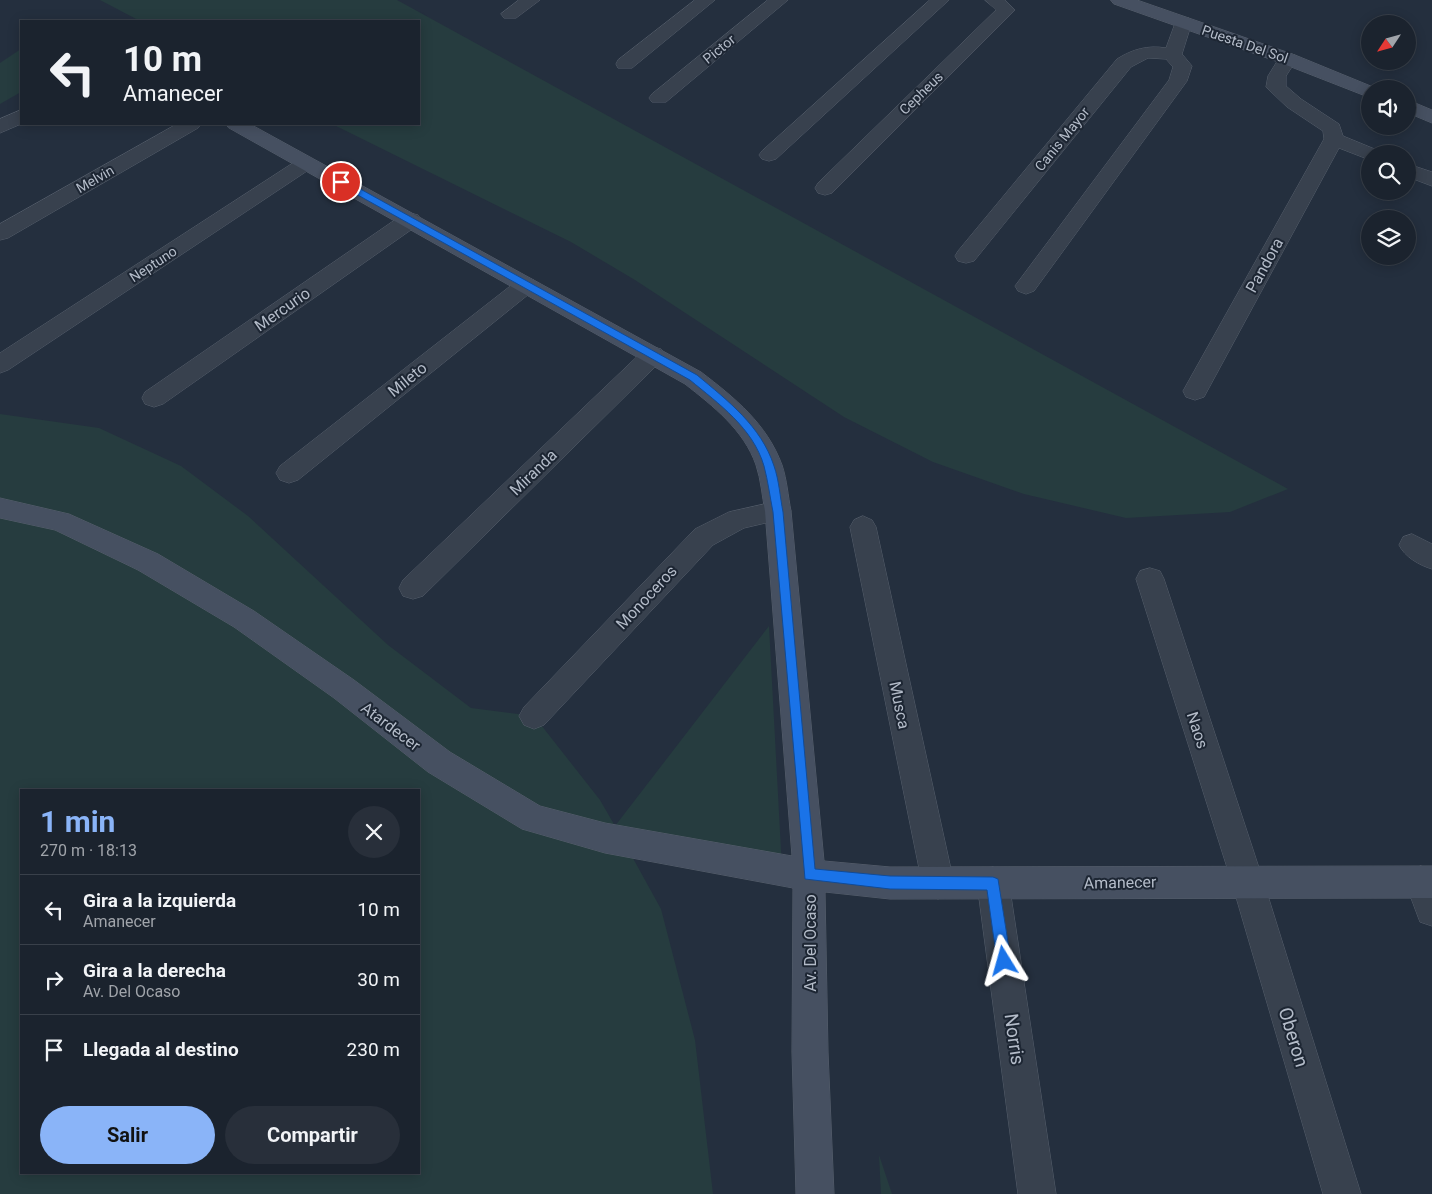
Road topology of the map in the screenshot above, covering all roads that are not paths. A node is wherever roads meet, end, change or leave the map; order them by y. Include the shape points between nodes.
1 (531, 0) edge
2 (706, 0) edge
3 (779, 0) edge
4 (940, 0) edge
5 (994, 0) edge
6 (1120, 0) edge
7 (510, 14) dead end
8 (1183, 22) junction
9 (1173, 54) junction
10 (1288, 59) junction
11 (625, 64) dead end
12 (1361, 87) edge
13 (660, 98) dead end
14 (1416, 110) edge
15 (20, 117) edge
16 (1432, 117) edge
17 (189, 125) edge
18 (238, 125) edge
19 (0, 127) edge
20 (1334, 139) junction
21 (1361, 150) edge
22 (769, 155) dead end
23 (306, 163) junction
24 (1416, 173) edge
25 (1432, 180) edge
26 (825, 188) dead end
27 (410, 220) junction
28 (0, 233) edge
29 (966, 256) dead end
30 (526, 284) junction
31 (1026, 286) dead end
32 (653, 355) junction
33 (0, 364) edge
34 (1194, 391) dead end
35 (154, 398) dead end
36 (289, 473) dead end
37 (0, 508) edge
38 (778, 512) junction
39 (863, 527) dead end
40 (1150, 579) dead end
41 (413, 588) dead end
42 (534, 716) dead end
43 (809, 875) junction
44 (1246, 880) junction
45 (938, 883) junction
46 (993, 883) junction
47 (1428, 891) edge
48 (815, 1194) edge
49 (1037, 1194) edge
50 (1342, 1194) edge

1 - 7 street
2 - 11 street
3 - 13 street, Pictor
4 - 22 street
5 - 26 street, Cepheus via 1006,10
6 - 8 street, Puesta Del Sol
8 - 9 street
8 - 10 street, Puesta Del Sol
9 - 29 street, Canis Mayor via 1158,50 1139,52 1124,63
9 - 31 street via 1183,66 1178,81
10 - 12 street, Puesta Del Sol
10 - 20 street via 1277,76 1276,87 1332,128
14 - 16 street
15 - 19 street
17 - 28 street, Melvin
18 - 23 street, Av. Del Ocaso
20 - 21 street
20 - 34 street, Pandora
23 - 27 street, Av. Del Ocaso
23 - 33 street, Neptuno
24 - 25 street
27 - 30 street, Av. Del Ocaso
27 - 35 street, Mercurio
30 - 32 street, Av. Del Ocaso
30 - 36 street, Mileto
32 - 38 street, Av. Del Ocaso via 693,378 730,408 754,434 769,465
32 - 41 street, Miranda
37 - 43 street, Atardecer via 60,521 148,562 244,619 344,689 439,762 533,818 605,838
38 - 42 street, Monoceros via 738,519 704,537
38 - 43 street, Av. Del Ocaso
39 - 45 street, Musca
40 - 44 street, Naos
43 - 45 street, Amanecer via 890,883
43 - 48 street, Av. Del Ocaso
44 - 46 street, Amanecer
44 - 47 street, Amanecer
44 - 50 street, Oberon
45 - 46 street, Amanecer
46 - 49 street, Norris

